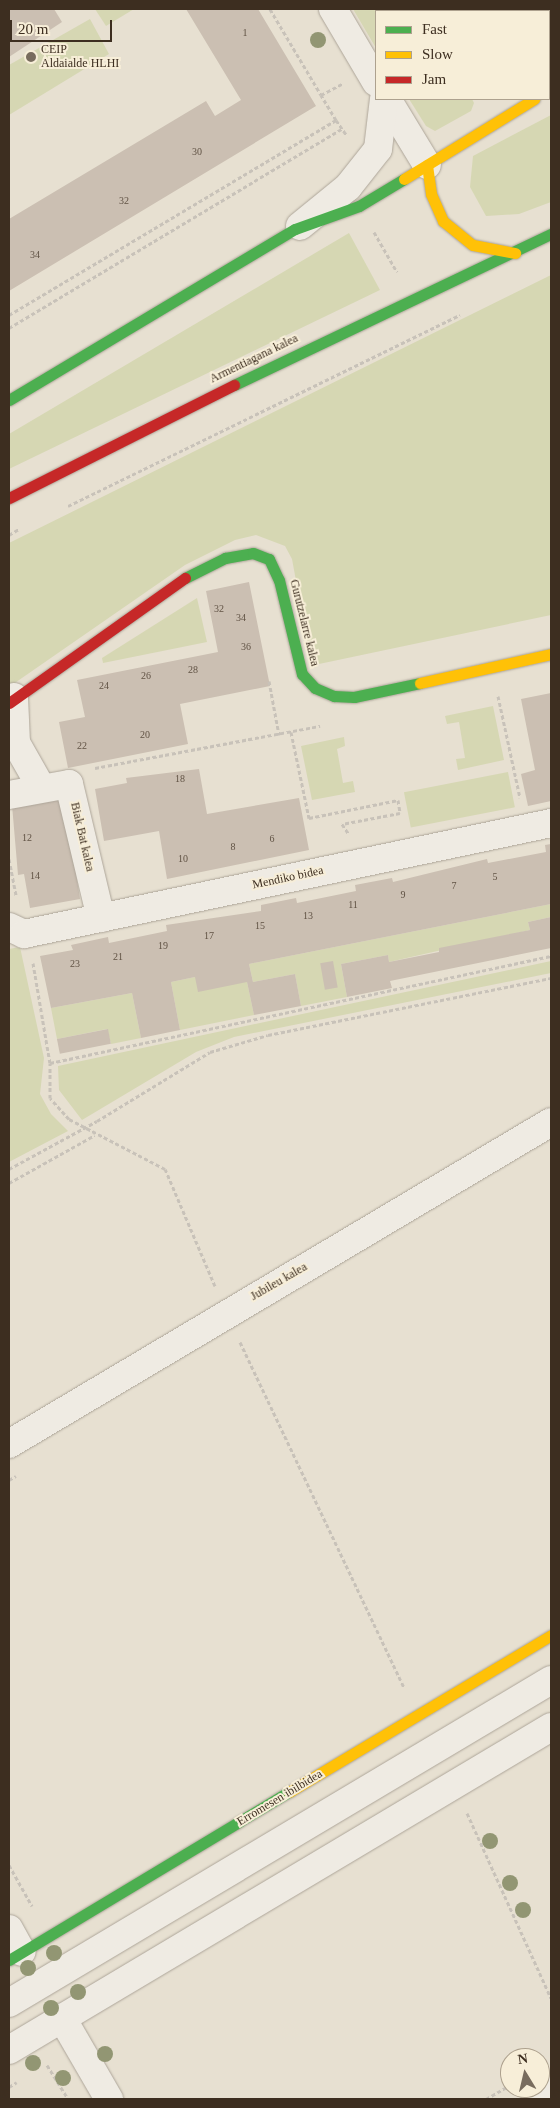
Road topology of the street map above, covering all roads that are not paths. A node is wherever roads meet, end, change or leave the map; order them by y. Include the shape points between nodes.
1 (333, 9) edge
2 (373, 76) edge
3 (385, 100) edge
4 (386, 100) edge
5 (518, 102) edge
6 (427, 165) junction
7 (295, 229) junction
8 (551, 234) edge
9 (515, 253) junction
10 (9, 400) edge
11 (9, 498) edge
12 (551, 654) edge
13 (11, 700) edge
14 (41, 787) junction
15 (9, 795) edge
16 (551, 823) edge
17 (101, 918) junction
18 (16, 930) edge
19 (551, 1122) edge
20 (9, 1444) edge
21 (551, 1635) edge
22 (551, 1680) edge
23 (551, 1727) edge
24 (13, 1947) edge
25 (9, 2002) edge
26 (62, 2018) junction
27 (9, 2050) edge
28 (551, 2090) edge
29 (109, 2099) edge
30 (536, 2099) edge

1 - 2 street
3 - 7 street via 378,149 348,187
4 - 6 street
5 - 6 main road
6 - 7 main road via 358,206
6 - 9 main road via 431,194 443,221 473,245
7 - 10 main road
8 - 9 main road, Armentiagana kalea
9 - 11 main road, Armentiagana kalea via 156,422
12 - 13 main road, Gurutzelarre kalea via 354,697 334,696 315,688 302,674 279,580 269,559 253,553 225,558 164,589
13 - 14 street via 16,743
14 - 15 street, Biak Bat kalea
14 - 17 street, Biak Bat kalea via 69,784
16 - 17 street, Mendiko bidea
17 - 18 street, Mendiko bidea
19 - 20 street, Jubileu kalea
21 - 24 main road, Erromesen ibilbidea
22 - 25 street
23 - 26 street
26 - 27 street
26 - 29 street
28 - 30 street

